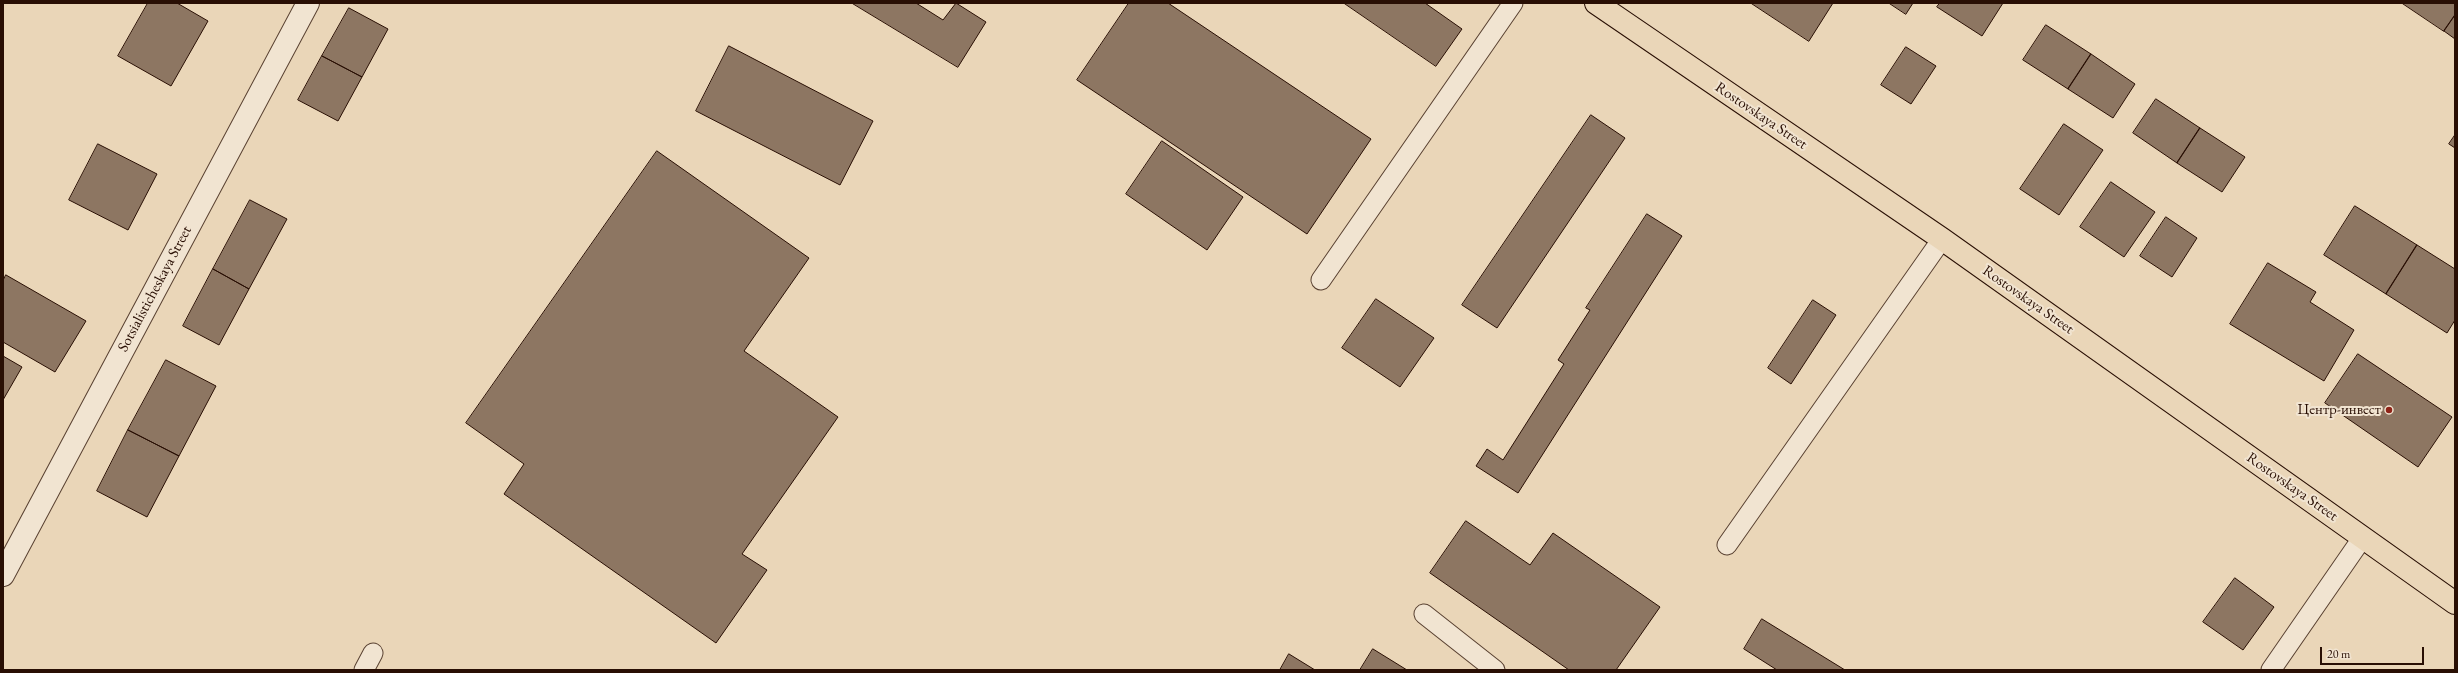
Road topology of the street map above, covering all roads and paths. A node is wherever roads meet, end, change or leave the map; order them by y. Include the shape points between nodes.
1 (308, 3) edge
2 (1513, 3) edge
3 (1596, 3) edge
4 (1942, 239) junction
5 (1321, 280) dead end
6 (2363, 537) junction
7 (1728, 545) dead end
8 (3, 575) edge
9 (2455, 603) edge
10 (1424, 614) dead end
11 (374, 653) dead end
12 (364, 670) edge
13 (1495, 670) edge
14 (2271, 670) edge

1 - 8 street, Sotsialisticheskaya Street
2 - 5 lane
3 - 4 main road, Rostovskaya Street
4 - 6 main road, Rostovskaya Street
4 - 7 lane
6 - 9 main road, Rostovskaya Street
6 - 14 lane
10 - 13 lane
11 - 12 lane

